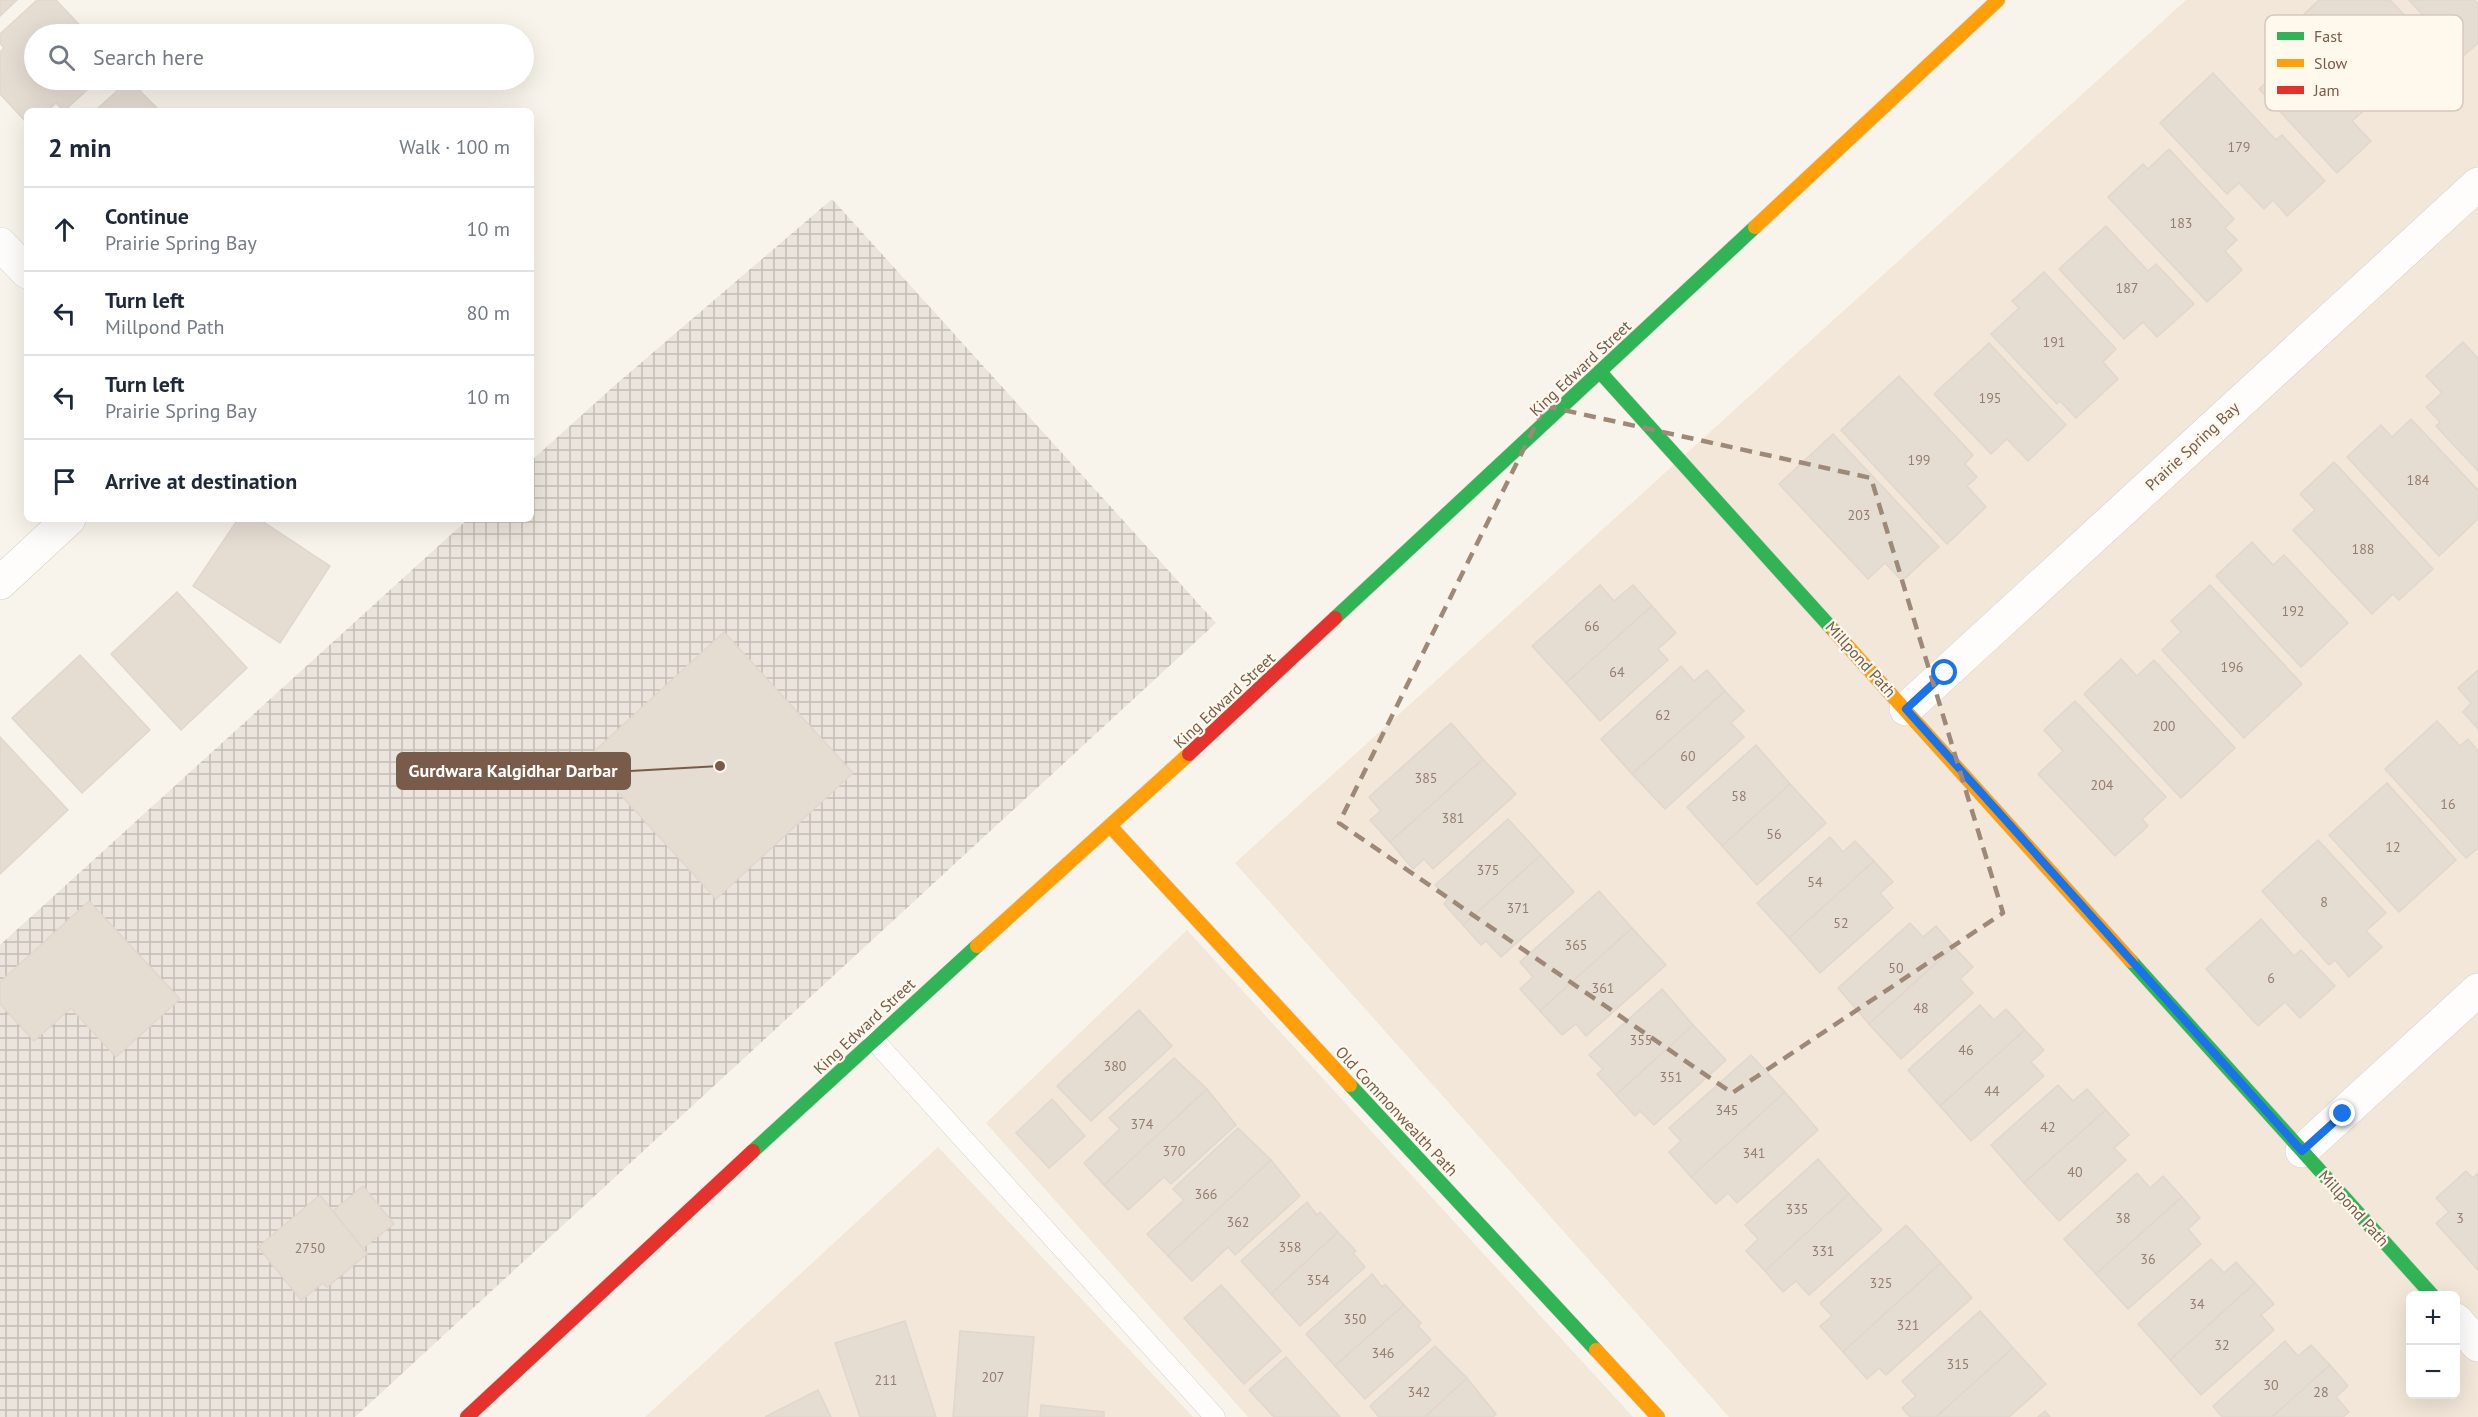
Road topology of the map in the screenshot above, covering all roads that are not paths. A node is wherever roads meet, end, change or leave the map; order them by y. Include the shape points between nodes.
1 (1998, 0) edge
2 (2478, 184) edge
3 (0, 244) edge
4 (24, 269) edge
5 (1600, 372) junction
6 (66, 522) edge
7 (0, 584) edge
8 (1906, 709) junction
9 (1111, 827) junction
10 (2478, 990) edge
11 (873, 1039) junction
12 (2302, 1151) junction
13 (2428, 1291) edge
14 (2460, 1325) edge
15 (2478, 1345) edge
16 (467, 1417) edge
17 (1215, 1417) edge
18 (1658, 1417) edge

1 - 5 street, King Edward Street
2 - 8 street, Prairie Spring Bay
3 - 4 street
5 - 8 street, Millpond Path
5 - 9 street, King Edward Street
6 - 7 street
8 - 12 street, Millpond Path
9 - 11 street, King Edward Street
9 - 18 street, Old Commonwealth Path
10 - 12 street
11 - 16 street, King Edward Street
11 - 17 lane
12 - 13 street, Millpond Path
14 - 15 street

